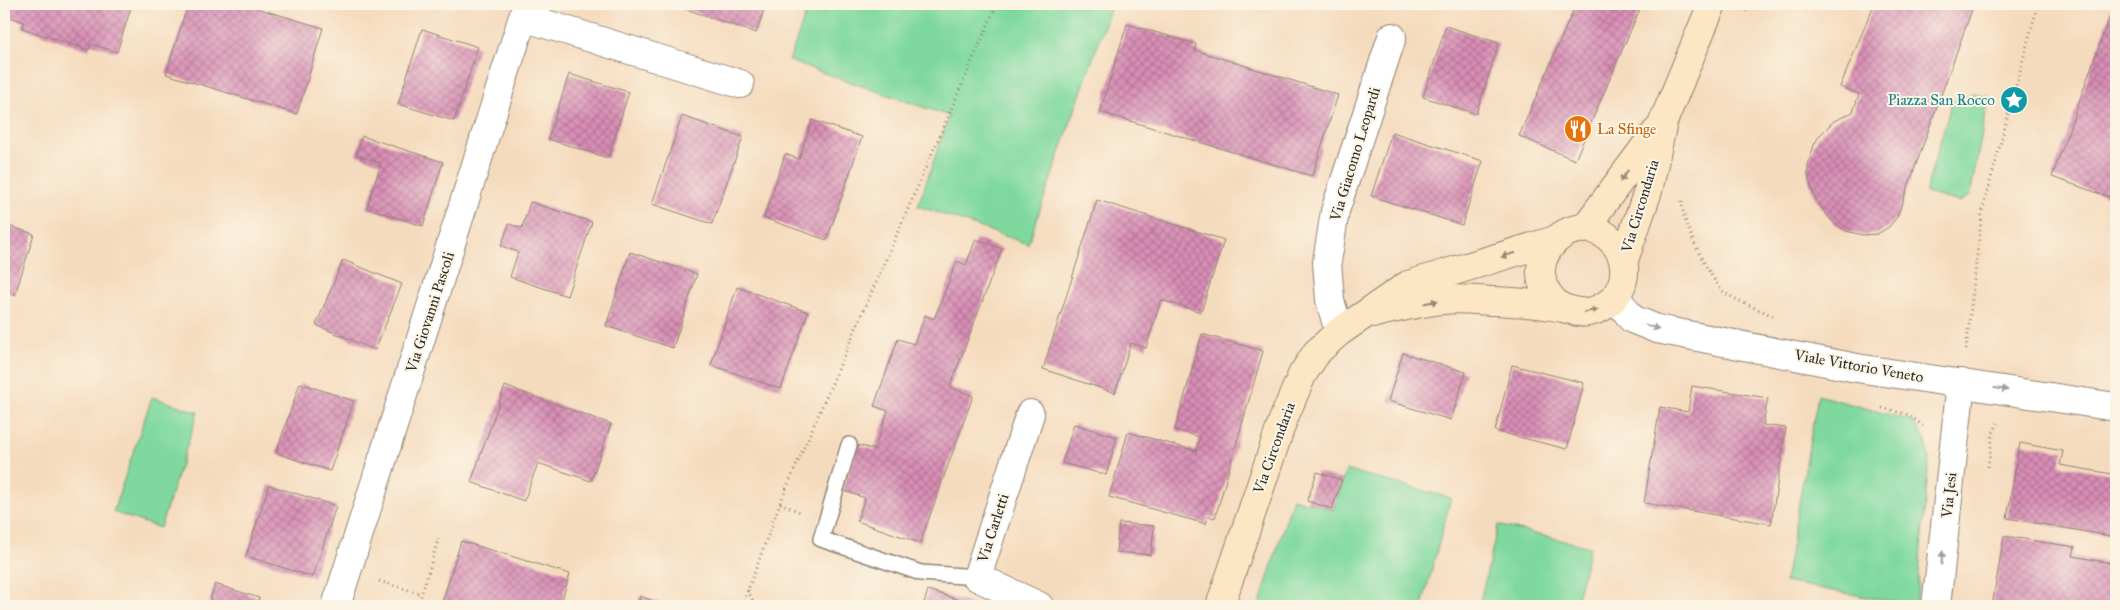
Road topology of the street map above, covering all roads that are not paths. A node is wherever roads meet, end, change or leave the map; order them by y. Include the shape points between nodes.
1 (1712, 4) edge
2 (525, 10) edge
3 (1392, 37) dead end
4 (740, 84) dead end
5 (1663, 122) junction
6 (1584, 229) junction
7 (1555, 240) junction
8 (1624, 260) junction
9 (1616, 297) junction
10 (1562, 308) junction
11 (1366, 315) junction
12 (1340, 332) junction
13 (1961, 383) junction
14 (2116, 407) edge
15 (1030, 414) dead end
16 (849, 445) dead end
17 (977, 577) junction
18 (336, 606) edge
19 (1039, 606) edge
20 (1220, 606) edge
21 (1936, 606) edge

1 - 5 main road, Via Circondaria
2 - 4 street, Via Giovanni Pascoli
2 - 18 street, Via Giovanni Pascoli
3 - 12 street, Via Giacomo Leopardi via 1335,211 1327,262 1330,300
5 -> 6 main road, Via Circondaria
5 - 8 main road, Via Circondaria via 1648,191
6 - 7 main road, Via Circondaria
6 - 8 main road, Via Circondaria via 1607,236
7 - 10 main road via 1547,250 1541,274 1547,293
7 -> 11 main road, Via Circondaria via 1408,285
8 - 9 main road, Via Circondaria via 1624,276
10 -> 9 main road, Via Circondaria via 1586,313 1599,310
9 -> 13 street, Viale Vittorio Veneto via 1632,319 1657,329 1858,368
11 -> 10 main road, Via Circondaria via 1443,300
11 - 12 main road, Via Circondaria
12 - 20 main road, Via Circondaria via 1317,352 1302,375 1283,420
13 -> 14 street, Viale Vittorio Veneto
21 -> 13 street, Via Jesi
15 - 17 street, Via Carletti
16 - 17 lane via 821,540 920,573
17 - 19 street, Via Carletti

